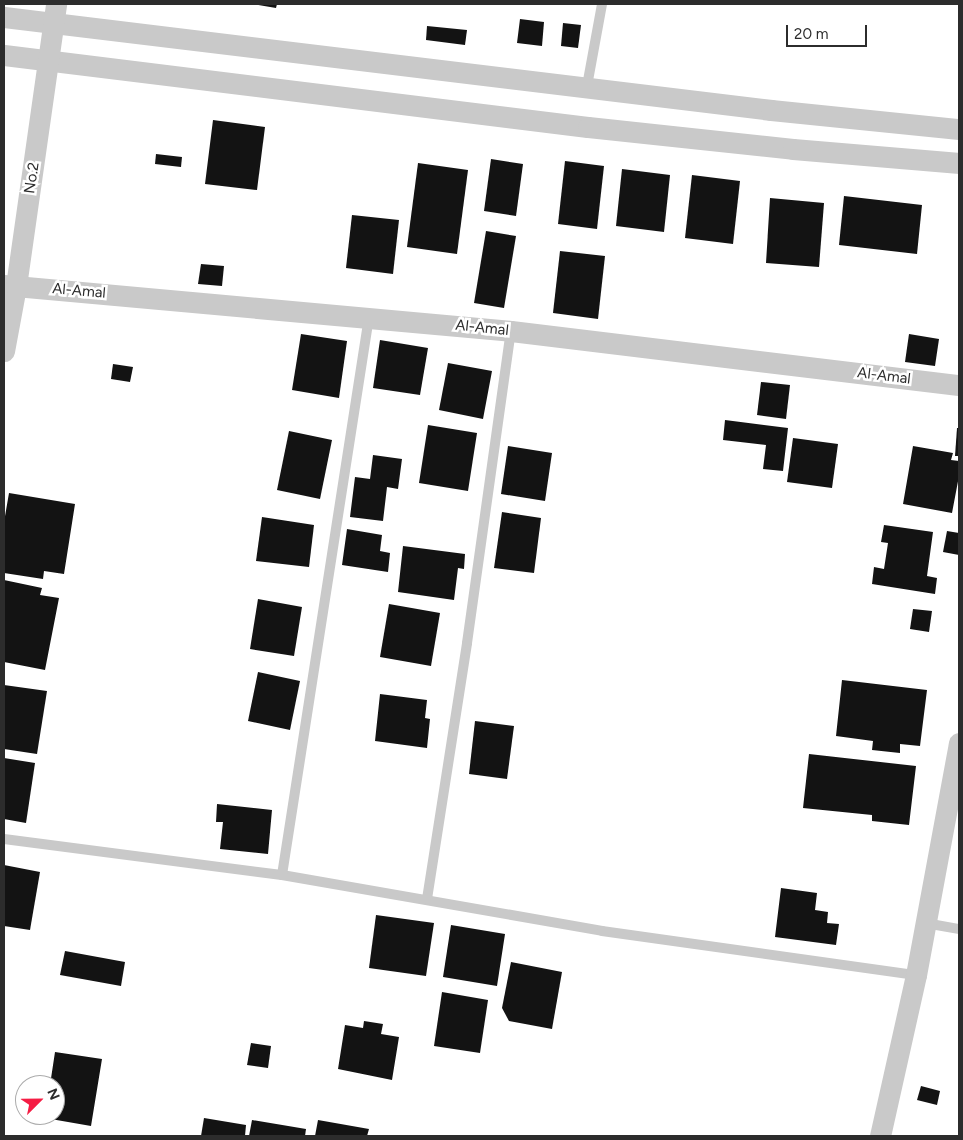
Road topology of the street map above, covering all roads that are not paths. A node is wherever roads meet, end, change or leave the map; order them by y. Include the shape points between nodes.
1 (602, 4) edge
2 (54, 13) edge
3 (4, 17) edge
4 (4, 55) edge
5 (49, 61) junction
6 (587, 86) junction
7 (959, 129) edge
8 (959, 163) edge
9 (10, 285) edge
10 (369, 317) junction
11 (511, 331) junction
12 (4, 351) edge
13 (959, 385) edge
14 (958, 756) edge
15 (4, 839) edge
16 (282, 875) junction
17 (428, 899) junction
18 (925, 923) junction
19 (959, 929) edge
20 (916, 975) junction
21 (880, 1136) edge

1 - 6 lane
2 - 3 street
2 - 5 street, No.2
2 - 6 street
4 - 5 street
5 - 8 street via 597,128
5 - 9 street, No.2
6 - 7 street via 771,110
9 - 10 street, Al-Amal
9 - 12 street, No.2
10 - 11 street, Al-Amal
10 - 16 lane
11 - 13 street, Al-Amal
11 - 17 lane
14 - 18 street
15 - 16 lane
16 - 17 lane
17 - 20 lane via 602,931
18 - 19 lane
18 - 20 street
20 - 21 street

